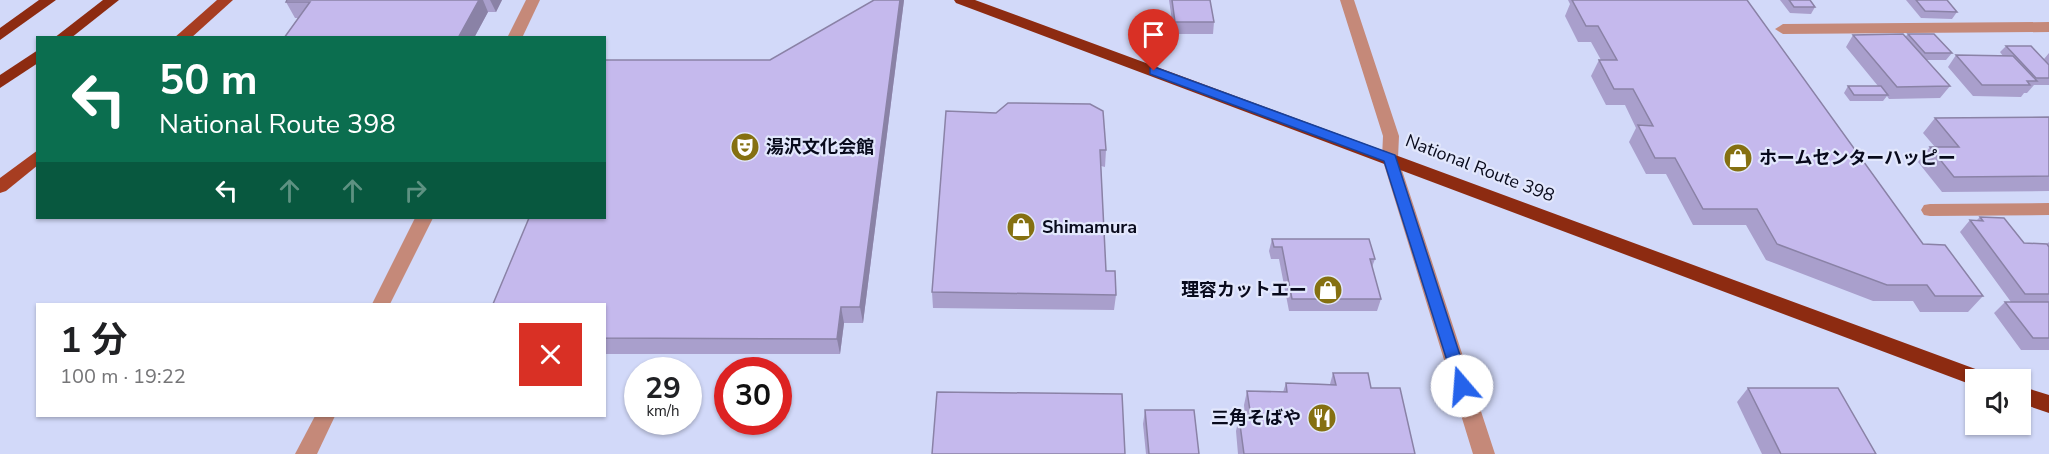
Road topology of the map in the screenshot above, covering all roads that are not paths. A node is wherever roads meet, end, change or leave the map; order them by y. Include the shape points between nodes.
1 (49, 0) edge
2 (112, 0) edge
3 (226, 0) edge
4 (533, 0) edge
5 (961, 0) edge
6 (1347, 0) edge
7 (2049, 27) edge
8 (1783, 29) dead end
9 (0, 35) edge
10 (65, 36) edge
11 (182, 36) edge
12 (515, 36) edge
13 (36, 56) edge
14 (0, 83) edge
15 (36, 158) edge
16 (1390, 158) junction
17 (0, 187) edge
18 (2049, 209) edge
19 (1930, 210) dead end
20 (424, 219) edge
21 (382, 303) edge
22 (1965, 374) edge
23 (2031, 398) edge
24 (2049, 404) edge
25 (324, 417) edge
26 (306, 454) edge
27 (1484, 454) edge

1 - 9 highway
2 - 10 highway
3 - 11 main road
4 - 12 street
5 - 16 highway, National Route 398
6 - 16 street via 1391,136
7 - 8 street
13 - 14 highway
15 - 17 main road
16 - 22 highway, National Route 398
16 - 27 street
18 - 19 street
20 - 21 street
23 - 24 highway
25 - 26 street

